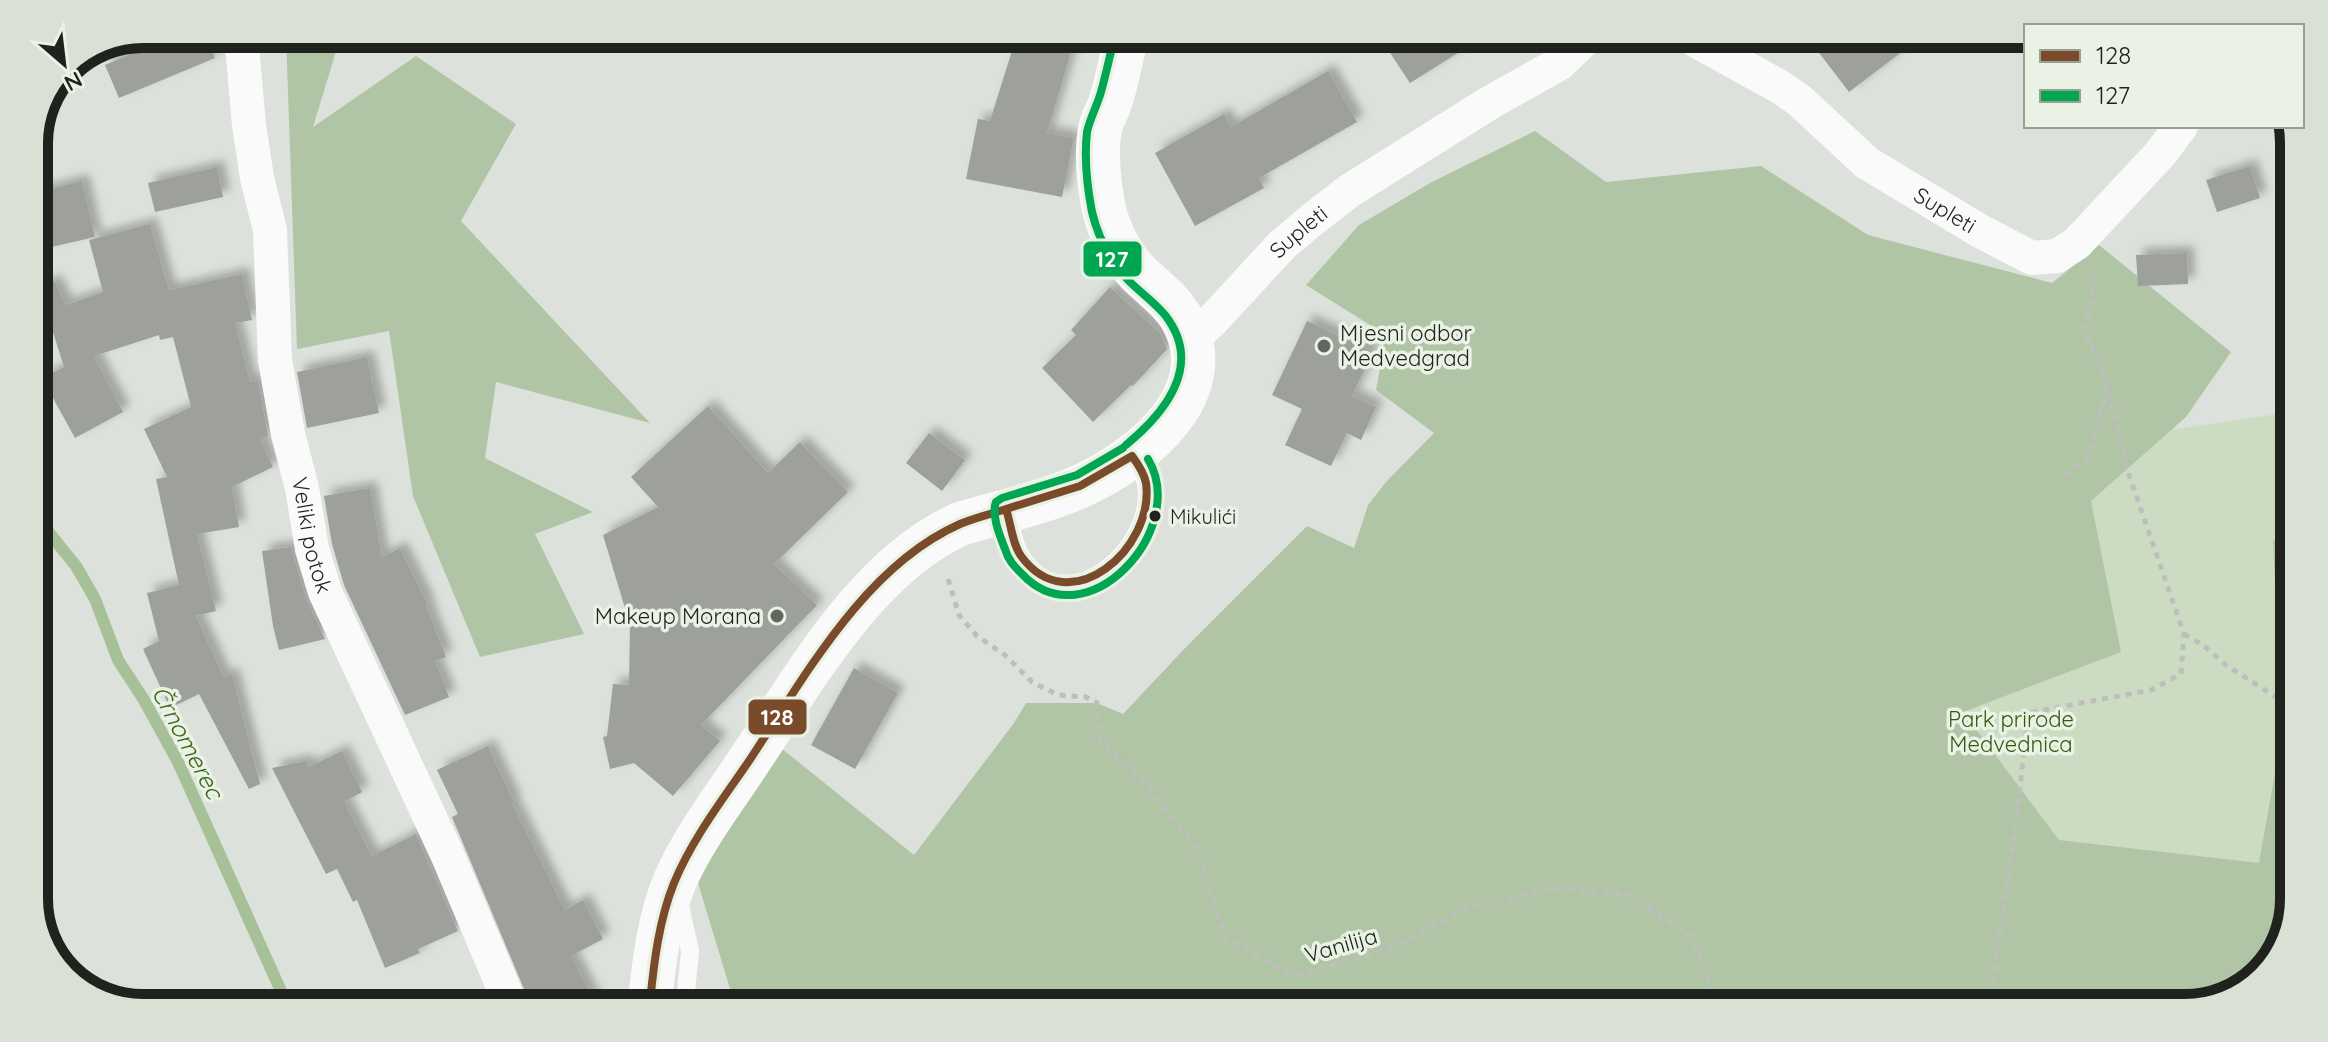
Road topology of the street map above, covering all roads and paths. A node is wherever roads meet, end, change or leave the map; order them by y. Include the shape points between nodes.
1 (242, 48) edge
2 (1124, 48) edge
3 (1576, 48) edge
4 (1709, 48) edge
5 (2180, 128) edge
6 (2077, 243) junction
7 (1191, 339) junction
8 (2107, 386) junction
9 (1132, 456) junction
10 (2065, 475) dead end
11 (991, 514) junction
12 (2184, 634) junction
13 (2280, 698) edge
14 (674, 883) junction
15 (506, 994) edge
16 (651, 994) edge
17 (686, 994) edge
18 (1712, 994) edge
19 (1991, 994) edge

1 - 15 street, Veliki potok via 252,147 270,230 275,360 312,549 325,592
2 - 7 street via 1101,125 1104,211 1136,272 1165,297
3 - 7 street, Supleti via 1559,64 1349,191 1282,245
4 - 6 street, Supleti via 1799,100 1867,163 2014,250 2032,258 2057,256
5 - 6 street, Supleti
6 - 8 path via 2096,269 2085,331
7 - 9 street via 1195,353 1190,386 1169,421
8 - 10 path via 2088,458
8 - 12 path via 2127,469
9 - 11 street via 1080,486
9 - 11 lane via 1147,486 1146,510 1134,539 1098,576 1081,582 1044,579
11 - 14 street via 919,546 845,621 787,699
11 - 18 path, Vanilija via 955,541 948,582 959,615 1032,682 1058,695 1097,703 1100,740 1153,792 1199,853 1225,938 1294,976 1394,947 1464,910 1551,888 1627,894 1692,936
12 - 13 path
12 - 19 path via 2181,674 2151,690 2028,713
14 - 16 street via 659,931
14 - 17 lane via 690,951

